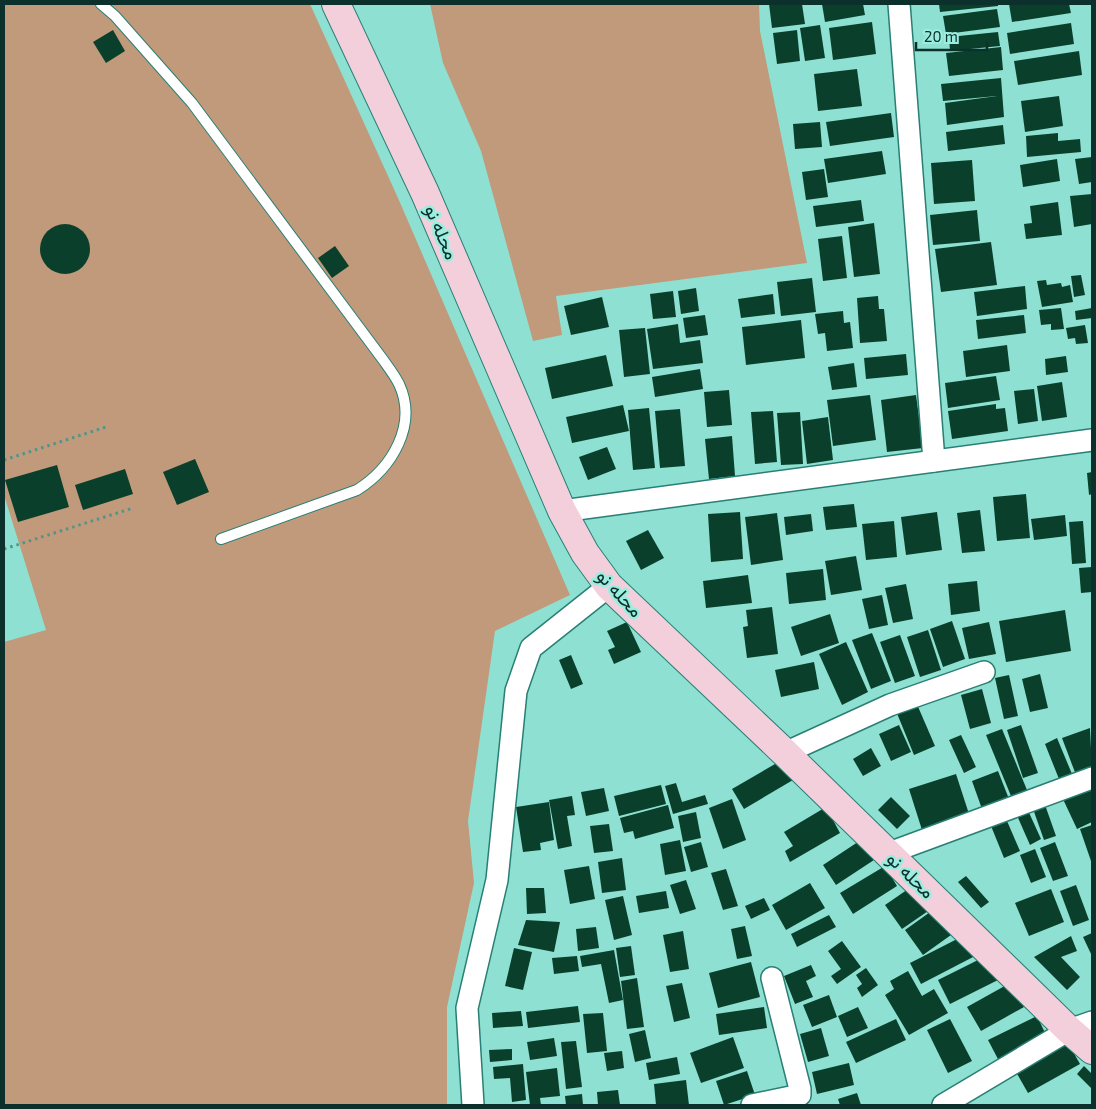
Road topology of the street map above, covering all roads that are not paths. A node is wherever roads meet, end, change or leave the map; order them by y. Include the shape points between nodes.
1 (101, 4) edge
2 (336, 4) edge
3 (899, 4) edge
4 (1092, 440) edge
5 (934, 461) junction
6 (562, 511) junction
7 (221, 539) dead end
8 (609, 586) junction
9 (984, 672) dead end
10 (785, 753) junction
11 (1092, 778) edge
12 (889, 853) junction
13 (772, 978) dead end
14 (1081, 1026) edge
15 (1092, 1050) edge
16 (473, 1105) edge
17 (752, 1105) edge
18 (943, 1105) edge

1 - 7 lane via 192,103 384,361 399,384 405,407 394,456 375,479 357,490
2 - 6 street, محله نو via 425,193
3 - 5 street
4 - 5 street
5 - 6 street
6 - 8 street, محله نو via 585,553
8 - 10 street, محله نو
8 - 16 street via 530,648 516,691 497,880 467,1008
9 - 10 street via 890,704
10 - 12 street, محله نو
11 - 12 street
12 - 14 street, محله نو
13 - 17 street via 800,1095
14 - 15 street, محله نو
14 - 18 street

